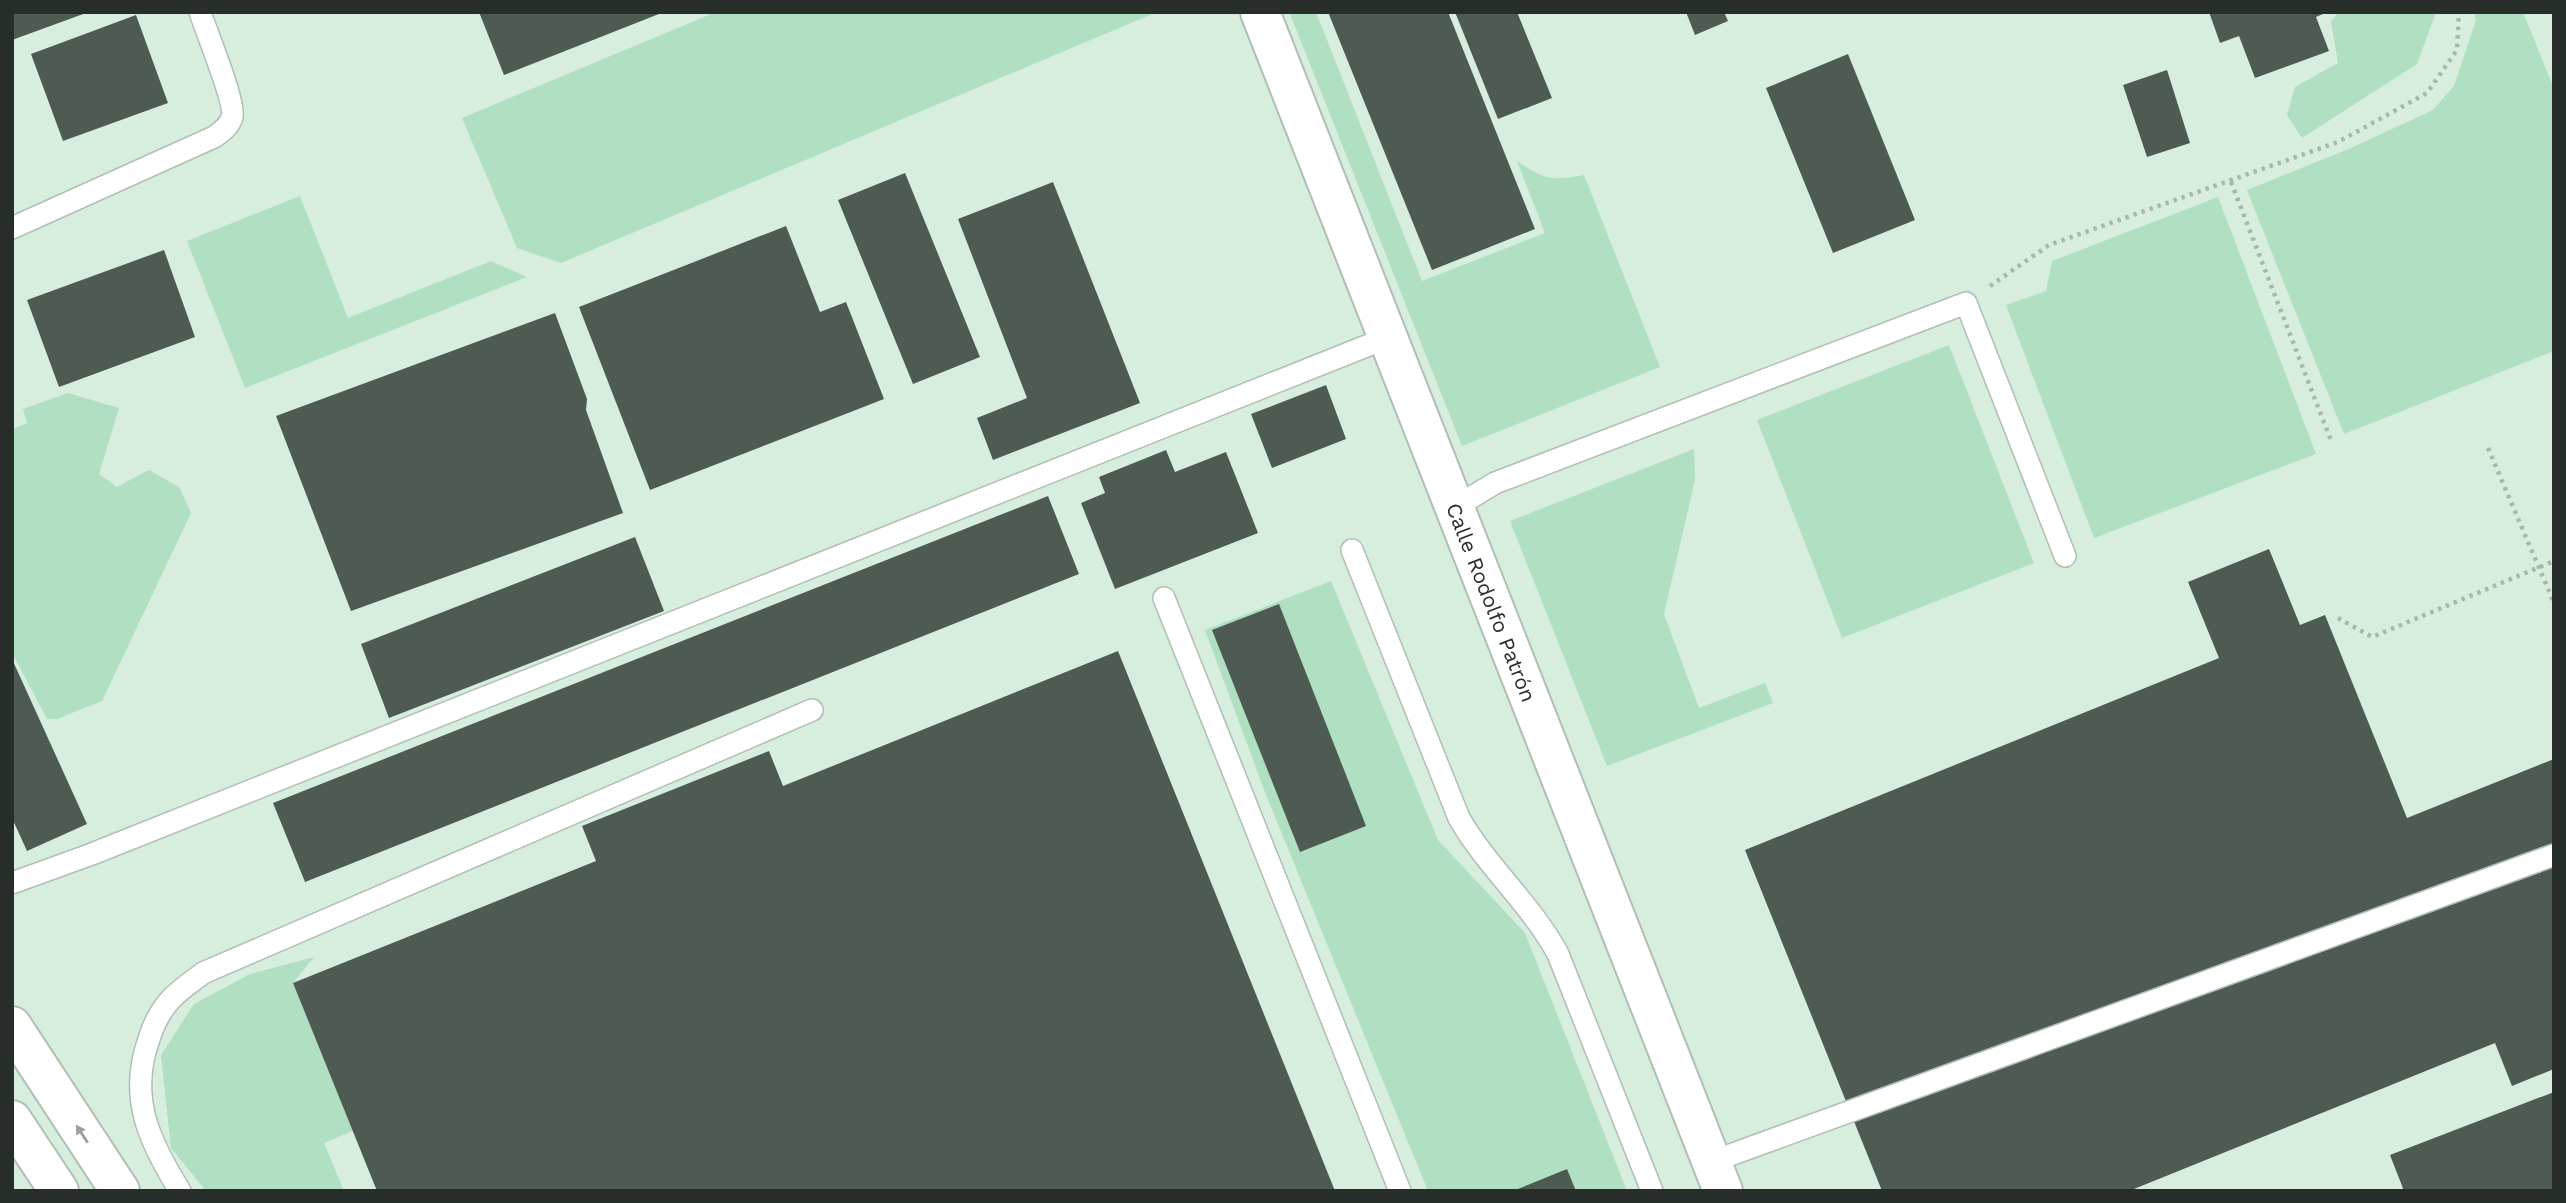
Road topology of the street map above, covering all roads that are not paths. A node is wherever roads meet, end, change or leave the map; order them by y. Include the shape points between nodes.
1 (200, 12) edge
2 (1260, 12) edge
3 (12, 228) edge
4 (1389, 337) junction
5 (1454, 508) junction
6 (1352, 550) dead end
7 (2065, 556) dead end
8 (1164, 598) dead end
9 (812, 710) dead end
10 (2554, 855) edge
11 (12, 883) edge
12 (12, 1026) edge
13 (12, 1120) edge
14 (1717, 1176) edge
15 (59, 1191) edge
16 (120, 1191) edge
17 (180, 1191) edge
18 (1400, 1191) edge
19 (1652, 1191) edge

1 - 3 lane via 230,98 233,115 227,127 214,137
2 - 4 street, Calle Rodolfo Patrón
4 - 5 street, Calle Rodolfo Patrón
4 - 11 lane
5 - 7 lane via 1495,483 1966,303
5 - 14 street, Calle Rodolfo Patrón
6 - 19 lane via 1459,818 1472,841 1545,929 1558,954
8 - 18 lane
9 - 17 lane via 203,973 173,997 155,1021 142,1056 139,1094 146,1126
10 - 14 lane
16 -> 12 street
13 - 15 street

